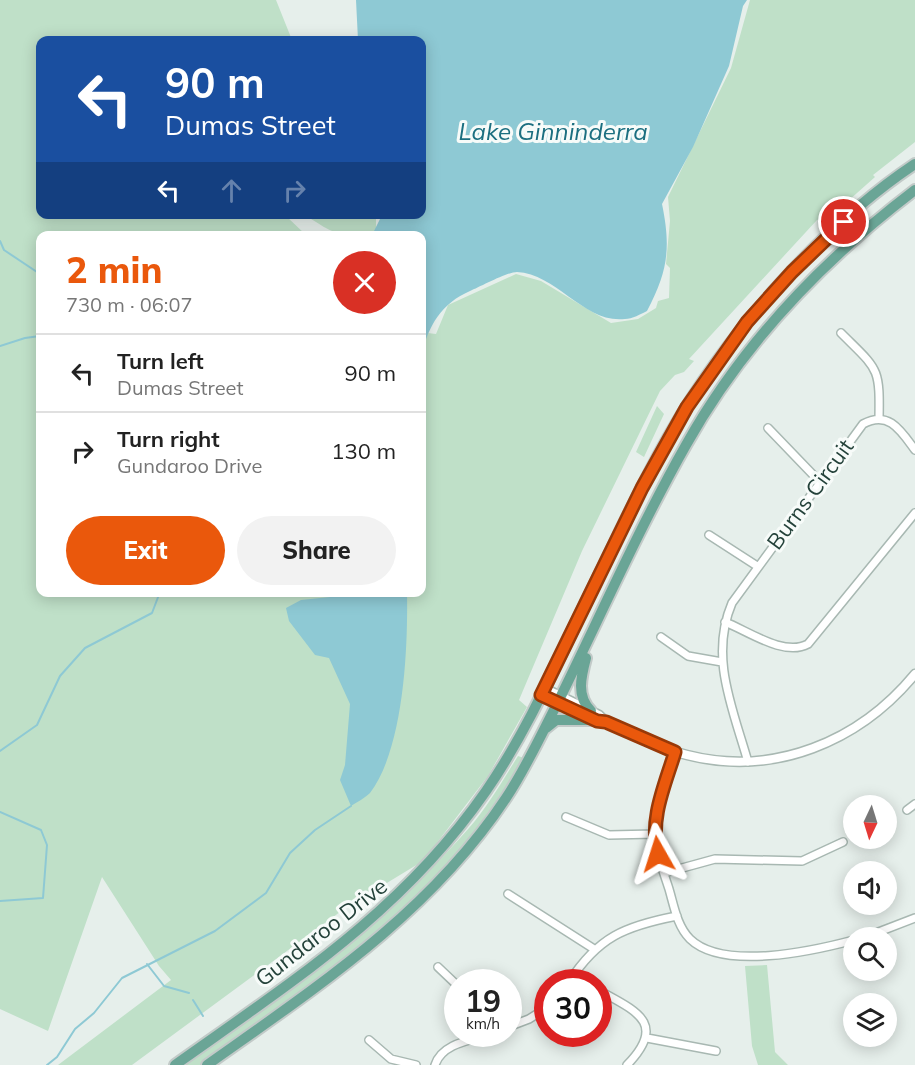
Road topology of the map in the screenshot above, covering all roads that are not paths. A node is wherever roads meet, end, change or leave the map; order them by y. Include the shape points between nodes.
1 (915, 164) edge
2 (915, 190) edge
3 (841, 333) dead end
4 (879, 419) junction
5 (768, 428) dead end
6 (915, 450) edge
7 (819, 481) junction
8 (915, 513) edge
9 (709, 535) dead end
10 (757, 566) junction
11 (725, 622) junction
12 (591, 637) junction
13 (661, 637) dead end
14 (722, 662) junction
15 (915, 674) edge
16 (543, 691) junction
17 (559, 699) junction
18 (592, 715) junction
19 (544, 729) junction
20 (675, 752) junction
21 (748, 762) junction
22 (915, 804) edge
23 (907, 810) dead end
24 (566, 817) dead end
25 (655, 834) junction
26 (843, 842) dead end
27 (664, 873) junction
28 (508, 894) dead end
29 (677, 916) junction
30 (915, 918) edge
31 (892, 927) edge
32 (843, 942) edge
33 (594, 949) junction
34 (438, 967) dead end
35 (579, 969) edge
36 (444, 973) edge
37 (612, 998) edge
38 (647, 1038) junction
39 (369, 1040) dead end
40 (451, 1047) edge
41 (716, 1051) dead end
42 (175, 1065) edge
43 (207, 1065) edge
44 (416, 1065) edge
45 (435, 1065) edge
46 (627, 1065) edge

1 - 16 main road, Gundaroo Drive via 857,210 792,272 747,322 708,375 662,450
2 - 12 main road, Gundaroo Drive via 859,234 816,275 728,378 676,464
3 - 4 street via 878,374
4 - 6 street via 896,424
4 - 7 street, Burns Circuit via 860,427
5 - 7 street
7 - 10 street, Burns Circuit
8 - 11 street via 815,638 804,646 787,648
9 - 10 street
10 - 11 street, Burns Circuit
11 - 14 street, Burns Circuit
12 - 17 main road, Gundaroo Drive
12 - 18 main road via 581,693 582,702
13 - 14 street via 688,656
14 - 21 street, Burns Circuit
15 - 21 street via 892,700 846,734 787,756
16 - 17 street
16 - 42 main road, Gundaroo Drive via 482,797 434,860 397,898 331,954
17 - 18 street
17 - 19 main road, Gundaroo Drive
18 - 19 main road via 556,720
18 - 20 street
19 - 43 main road, Gundaroo Drive via 504,800 442,879 404,917 332,976
20 - 21 street via 711,760
20 - 25 street via 656,813
22 - 23 street
24 - 25 street via 609,835
25 - 27 street
26 - 27 street via 802,861 715,859
27 - 29 street
28 - 33 street
29 - 32 street via 690,939 721,954 795,952
29 - 33 street via 631,926
30 - 31 street
33 - 35 street
34 - 36 street
37 - 38 street via 640,1014
38 - 41 street
38 - 46 street
39 - 44 street via 391,1059
40 - 45 street

